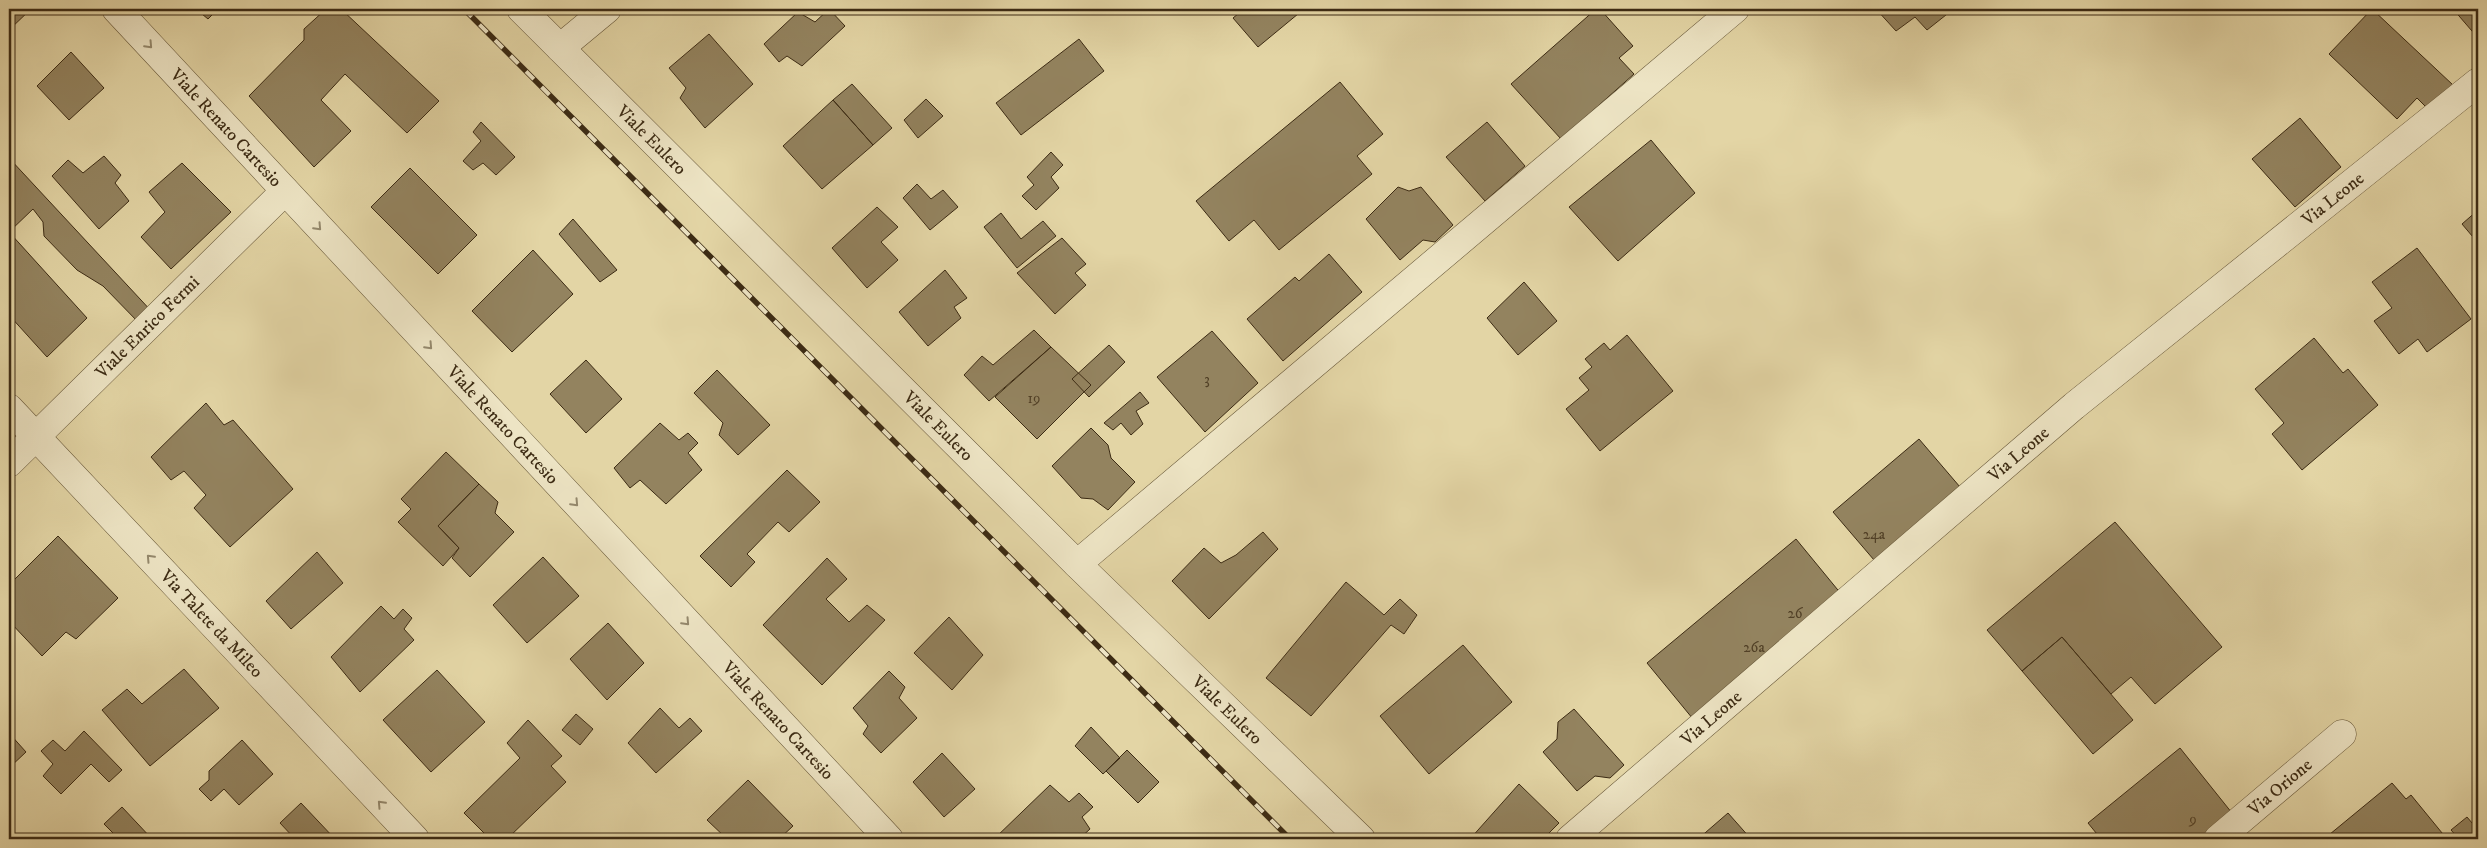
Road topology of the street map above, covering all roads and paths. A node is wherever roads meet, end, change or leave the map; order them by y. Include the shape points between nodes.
1 (116, 9) edge
2 (521, 9) edge
3 (607, 9) edge
4 (1736, 9) edge
5 (560, 48) junction
6 (2478, 82) edge
7 (285, 191) junction
8 (9, 408) edge
9 (36, 437) junction
10 (9, 463) edge
11 (1077, 564) junction
12 (2342, 734) dead end
13 (415, 839) edge
14 (889, 839) edge
15 (1361, 839) edge
16 (1570, 839) edge
17 (2218, 839) edge

1 -> 7 street, Viale Renato Cartesio
2 - 5 street, Viale Eulero
3 - 5 street
4 - 11 street
5 - 11 street, Viale Eulero
6 - 16 street, Via Leone via 2074,406
7 - 9 street, Viale Enrico Fermi
7 -> 14 street, Viale Renato Cartesio
8 - 9 street, Via Talete da Mileo
9 - 10 street, Viale Enrico Fermi
13 -> 9 street, Via Talete da Mileo
11 - 15 street, Viale Eulero
12 - 17 street, Via Orione

